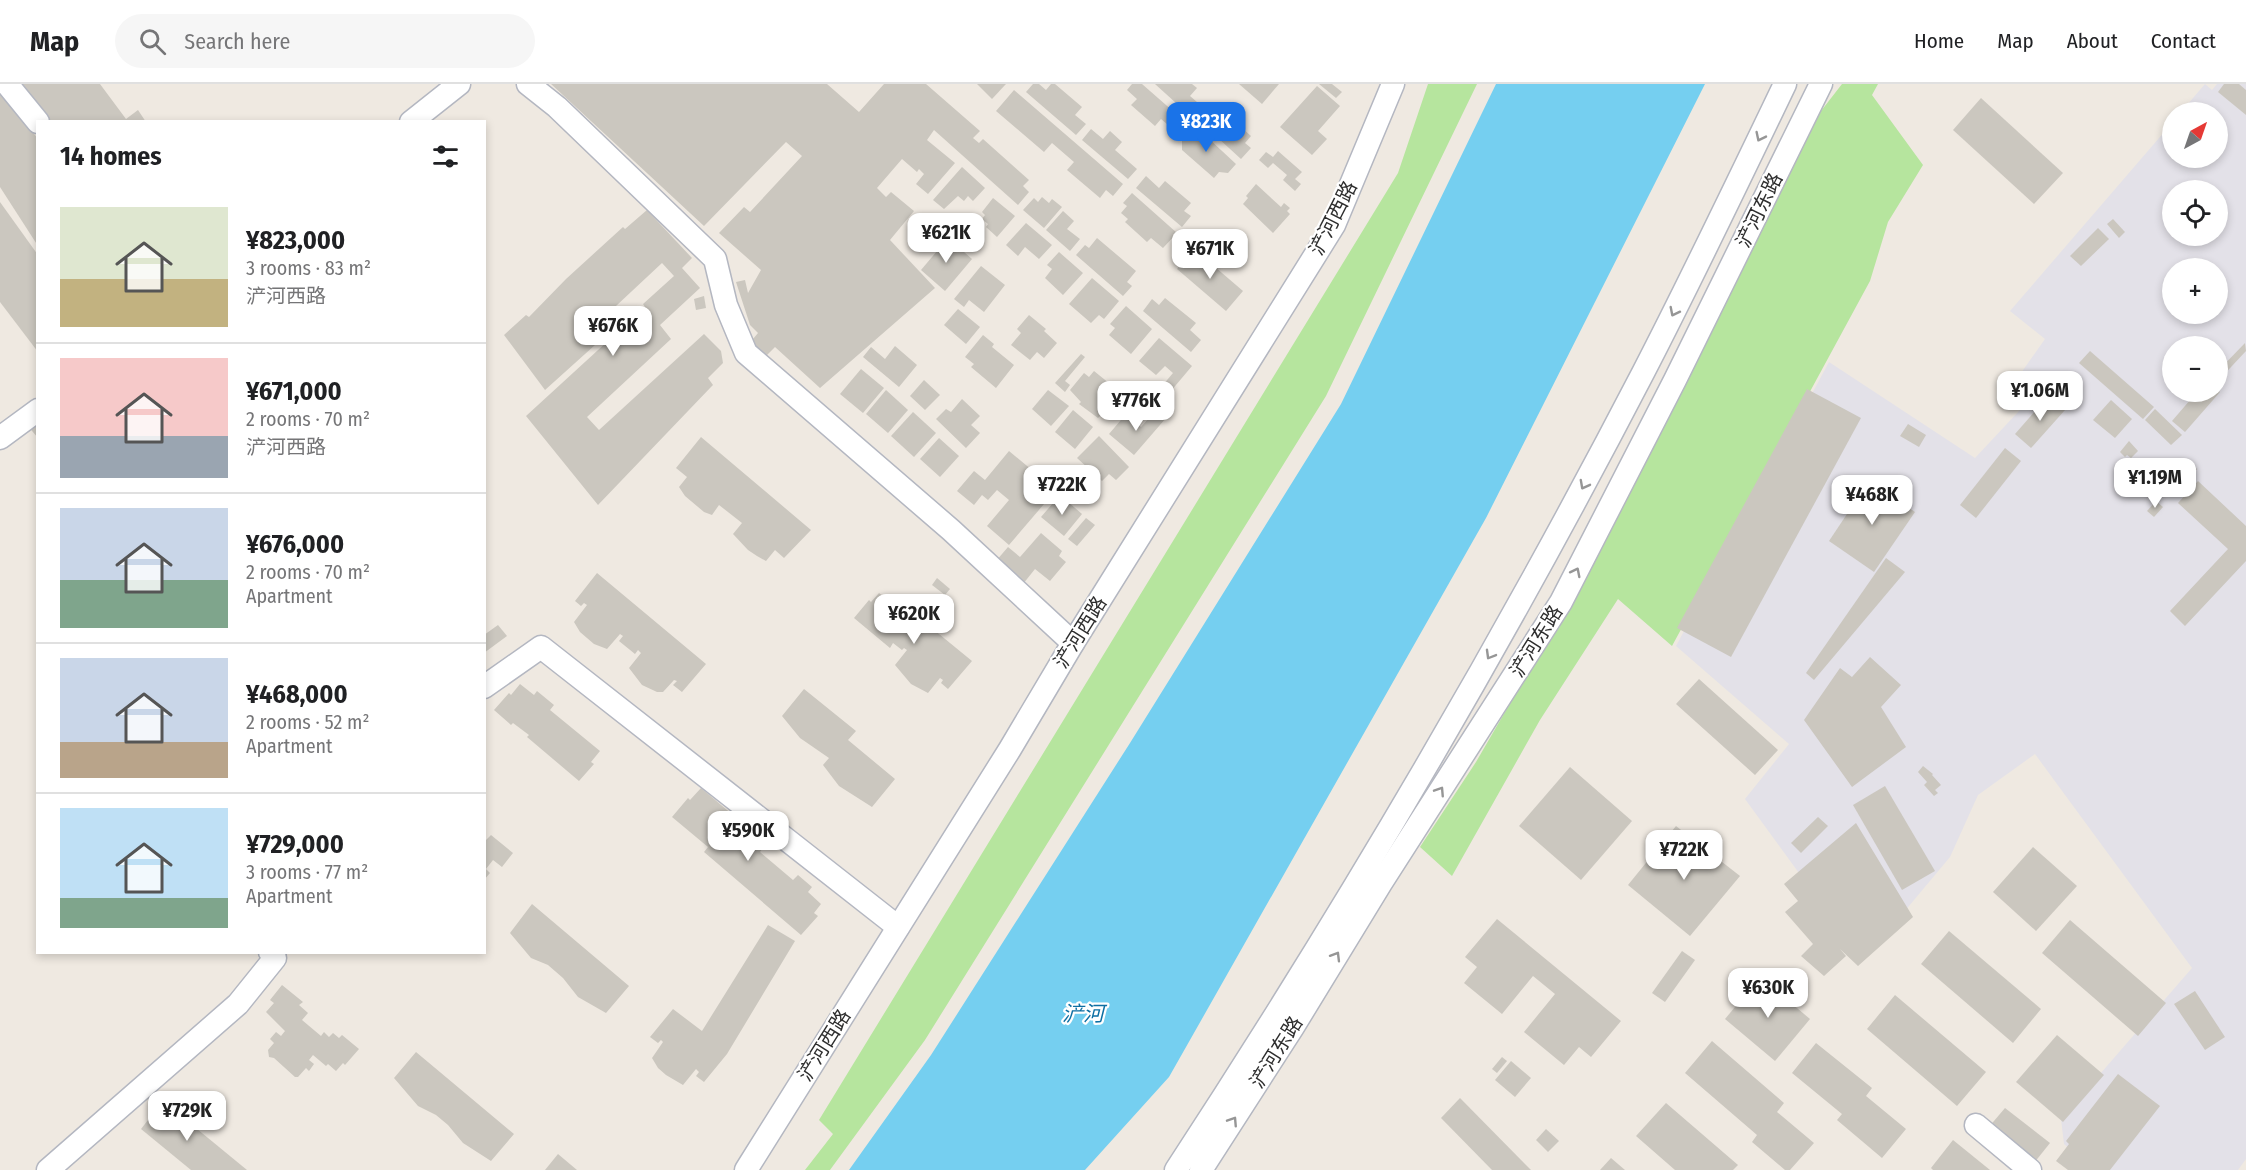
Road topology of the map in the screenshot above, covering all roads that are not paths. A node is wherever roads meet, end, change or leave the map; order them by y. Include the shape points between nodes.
1 (7, 84) edge
2 (459, 84) edge
3 (528, 84) edge
4 (1393, 84) edge
5 (1785, 84) edge
6 (1821, 84) edge
7 (36, 120) edge
8 (414, 120) edge
9 (36, 411) edge
10 (0, 438) edge
11 (1073, 643) junction
12 (486, 686) edge
13 (898, 927) junction
14 (271, 954) edge
15 (1976, 1125) dead end
16 (48, 1170) edge
17 (746, 1170) edge
18 (1176, 1170) edge
19 (1201, 1170) edge
20 (2030, 1170) edge

1 - 7 street
2 - 8 street
3 - 11 street via 557,107 715,259 726,305 746,353 951,530
4 - 11 street, 浐河西路 via 1334,225
5 -> 18 street, 浐河东路 via 1643,373 1512,616 1356,887
19 -> 6 street, 浐河东路 via 1561,602
9 - 10 street
11 - 13 street, 浐河西路
12 - 13 street via 541,647
13 - 17 street, 浐河西路
14 - 16 street via 274,958 238,1004
15 - 20 street

